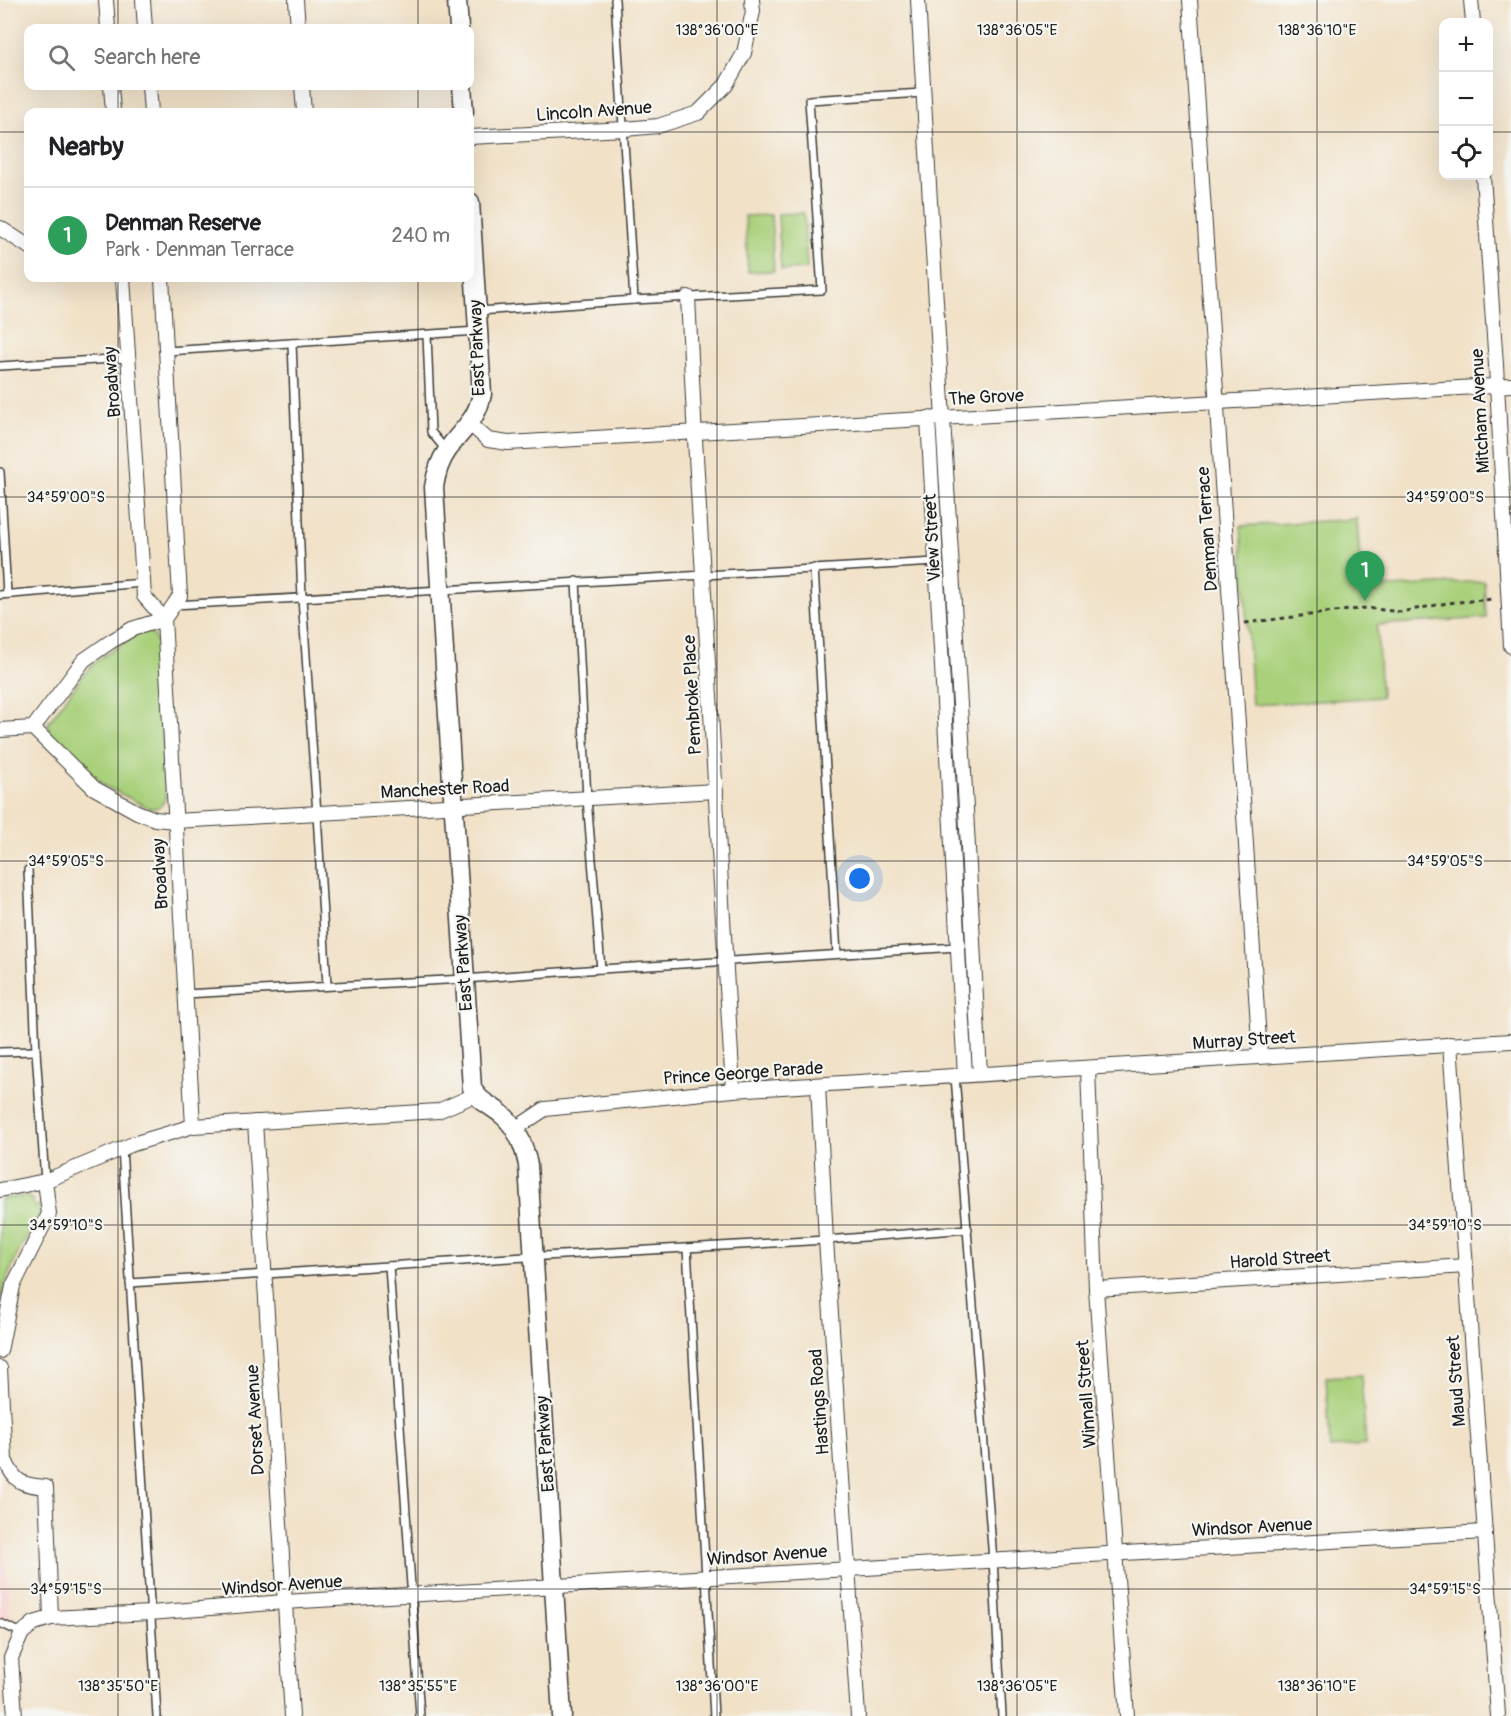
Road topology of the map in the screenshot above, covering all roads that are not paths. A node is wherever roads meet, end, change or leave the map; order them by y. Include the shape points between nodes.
1 (106, 0) edge
2 (143, 0) edge
3 (296, 0) edge
4 (457, 0) edge
5 (615, 0) edge
6 (752, 0) edge
7 (918, 0) edge
8 (1190, 0) edge
9 (1471, 0) edge
10 (1473, 18) edge
11 (108, 24) edge
12 (145, 24) edge
13 (298, 24) edge
14 (459, 24) edge
15 (111, 90) edge
16 (149, 90) edge
17 (302, 90) edge
18 (462, 90) edge
19 (924, 93) junction
20 (113, 108) edge
21 (151, 108) edge
22 (304, 108) edge
23 (464, 108) edge
24 (624, 129) junction
25 (474, 137) edge
26 (1483, 180) edge
27 (0, 228) edge
28 (24, 243) edge
29 (474, 264) edge
30 (123, 282) edge
31 (162, 282) edge
32 (688, 297) junction
33 (634, 300) junction
34 (477, 311) junction
35 (478, 331) junction
36 (427, 335) junction
37 (292, 344) junction
38 (167, 351) junction
39 (128, 358) junction
40 (0, 366) edge
41 (1504, 386) edge
42 (1216, 404) junction
43 (928, 418) junction
44 (943, 418) junction
45 (470, 424) junction
46 (694, 431) junction
47 (447, 451) junction
48 (0, 472) edge
49 (936, 562) junction
50 (814, 568) junction
51 (703, 576) junction
52 (576, 581) junction
53 (143, 583) junction
54 (440, 590) junction
55 (3, 594) edge
56 (302, 598) junction
57 (174, 605) junction
58 (164, 619) junction
59 (1511, 645) edge
60 (33, 728) junction
61 (0, 730) edge
62 (716, 791) junction
63 (587, 799) junction
64 (453, 807) junction
65 (317, 814) junction
66 (175, 821) junction
67 (28, 870) dead end
68 (958, 946) junction
69 (837, 954) junction
70 (726, 960) junction
71 (601, 969) junction
72 (464, 979) junction
73 (327, 985) junction
74 (185, 994) junction
75 (1511, 1041) edge
76 (1450, 1044) junction
77 (36, 1051) junction
78 (0, 1052) edge
79 (1260, 1056) junction
80 (1088, 1068) junction
81 (980, 1074) junction
82 (960, 1076) junction
83 (818, 1085) junction
84 (733, 1090) junction
85 (476, 1095) junction
86 (255, 1122) junction
87 (193, 1126) junction
88 (515, 1129) junction
89 (122, 1148) junction
90 (45, 1181) junction
91 (0, 1190) edge
92 (968, 1229) junction
93 (826, 1240) junction
94 (687, 1248) junction
95 (534, 1257) junction
96 (389, 1266) junction
97 (1466, 1266) junction
98 (264, 1274) junction
99 (130, 1283) junction
100 (1096, 1289) junction
101 (0, 1352) edge
102 (0, 1368) edge
103 (2, 1439) edge
104 (1485, 1532) junction
105 (1115, 1552) junction
106 (993, 1560) junction
107 (849, 1568) junction
108 (705, 1577) junction
109 (554, 1586) junction
110 (412, 1594) junction
111 (284, 1602) junction
112 (150, 1613) junction
113 (51, 1618) junction
114 (0, 1623) edge
115 (22, 1633) junction
116 (15, 1716) edge
117 (157, 1716) edge
118 (292, 1716) edge
119 (420, 1716) edge
120 (562, 1716) edge
121 (714, 1716) edge
122 (858, 1716) edge
123 (1002, 1716) edge
124 (1127, 1716) edge
125 (1498, 1716) edge

1 - 11 street
2 - 12 street
3 - 13 street
4 - 14 street
5 - 24 lane
6 - 24 street, Lincoln Avenue via 744,53 726,85 698,113 658,126
7 - 19 street, View Street
8 - 42 street, Denman Terrace
9 - 10 street
15 - 20 street
16 - 21 street
17 - 22 street
18 - 23 street
19 - 32 lane via 809,100 822,290
19 - 44 street, View Street
24 - 25 street, Lincoln Avenue
24 - 33 lane
26 - 41 street, Mitcham Avenue
27 - 28 street
29 - 34 street, East Parkway
30 - 39 street, Broadway
31 - 38 street
32 - 33 lane
32 - 46 street, Pembroke Place
33 - 34 lane
34 - 35 street, East Parkway
35 - 36 lane
35 - 45 street, East Parkway via 482,394
36 - 37 lane
36 - 47 lane via 431,432
37 - 38 lane
37 - 56 lane
38 - 57 street via 180,596
39 - 40 lane
39 - 53 street, Broadway
41 - 42 street, The Grove
41 - 59 street, Mitcham Avenue
42 - 44 street, The Grove
42 - 79 street, Denman Terrace
43 - 44 street, The Grove
43 - 46 street, The Grove
43 - 49 street, View Street
44 - 81 street, View Street
45 - 46 street, The Grove via 488,440 508,443
45 - 47 street, East Parkway
46 - 51 street, Pembroke Place
47 - 54 street, East Parkway via 434,487
48 - 55 lane
49 - 50 lane
49 - 68 street, View Street
50 - 51 lane
50 - 69 lane
51 - 52 lane
51 - 62 street, Pembroke Place
52 - 54 lane
52 - 63 lane
53 - 55 lane
53 - 58 street, Broadway via 144,596
54 - 56 lane
54 - 64 street, East Parkway
56 - 57 lane
56 - 65 lane
57 - 58 street
58 - 60 street via 132,629 84,660
58 - 66 street, Broadway
60 - 61 street
60 - 66 street, Manchester Road via 94,788 155,819
62 - 63 street, Manchester Road
62 - 70 street, Pembroke Place
63 - 64 street, Manchester Road
63 - 71 lane
64 - 65 street, Manchester Road
64 - 72 street, East Parkway
65 - 66 street, Manchester Road
65 - 73 lane
66 - 74 street, Broadway
67 - 77 lane
68 - 69 lane
68 - 82 street, View Street
69 - 70 lane
70 - 71 lane
70 - 84 street, Pembroke Place
71 - 72 lane
72 - 73 lane
72 - 85 street, East Parkway via 472,1088
73 - 74 lane
74 - 87 street, Broadway
75 - 76 street, Murray Street
76 - 79 street, Murray Street
76 - 97 street, Maud Street
77 - 78 lane
77 - 90 lane
79 - 80 street, Murray Street
80 - 81 street, Murray Street
80 - 100 street, Winnall Street
81 - 82 street, Prince George Parade
82 - 83 street, Prince George Parade
82 - 92 lane
83 - 84 street, Prince George Parade
83 - 93 street, Hastings Road
84 - 88 street, Prince George Parade via 545,1109
85 - 86 street via 438,1112
85 - 88 street, East Parkway
86 - 87 street
86 - 98 street, Dorset Avenue
87 - 89 street
88 - 95 street, East Parkway via 528,1166
89 - 90 street
89 - 99 lane
90 - 91 street
90 - 101 street via 49,1214 13,1286
92 - 93 lane
92 - 106 lane
93 - 94 lane
93 - 107 street, Hastings Road
94 - 95 lane
94 - 108 lane
95 - 96 lane
95 - 109 street, East Parkway
96 - 98 lane
96 - 110 lane
97 - 100 street, Harold Street
97 - 104 street, Maud Street
98 - 99 lane
98 - 111 street, Dorset Avenue
99 - 112 lane
100 - 105 street, Winnall Street
102 - 103 street
103 - 113 street via 11,1473 21,1482 46,1487
104 - 105 street, Windsor Avenue
104 - 125 street, Maud Street
105 - 106 street, Windsor Avenue
105 - 124 street, Winnall Street
106 - 107 street, Windsor Avenue
106 - 123 lane
107 - 108 street, Windsor Avenue
107 - 122 street, Hastings Road
108 - 109 street, Windsor Avenue
108 - 121 lane
109 - 110 street, Windsor Avenue
109 - 120 street, East Parkway
110 - 111 street, Windsor Avenue
110 - 119 lane
111 - 112 street, Windsor Avenue
111 - 118 street, Dorset Avenue
112 - 113 street, Windsor Avenue
112 - 117 lane
113 - 115 street via 34,1623
114 - 115 lane
115 - 116 street via 11,1658

